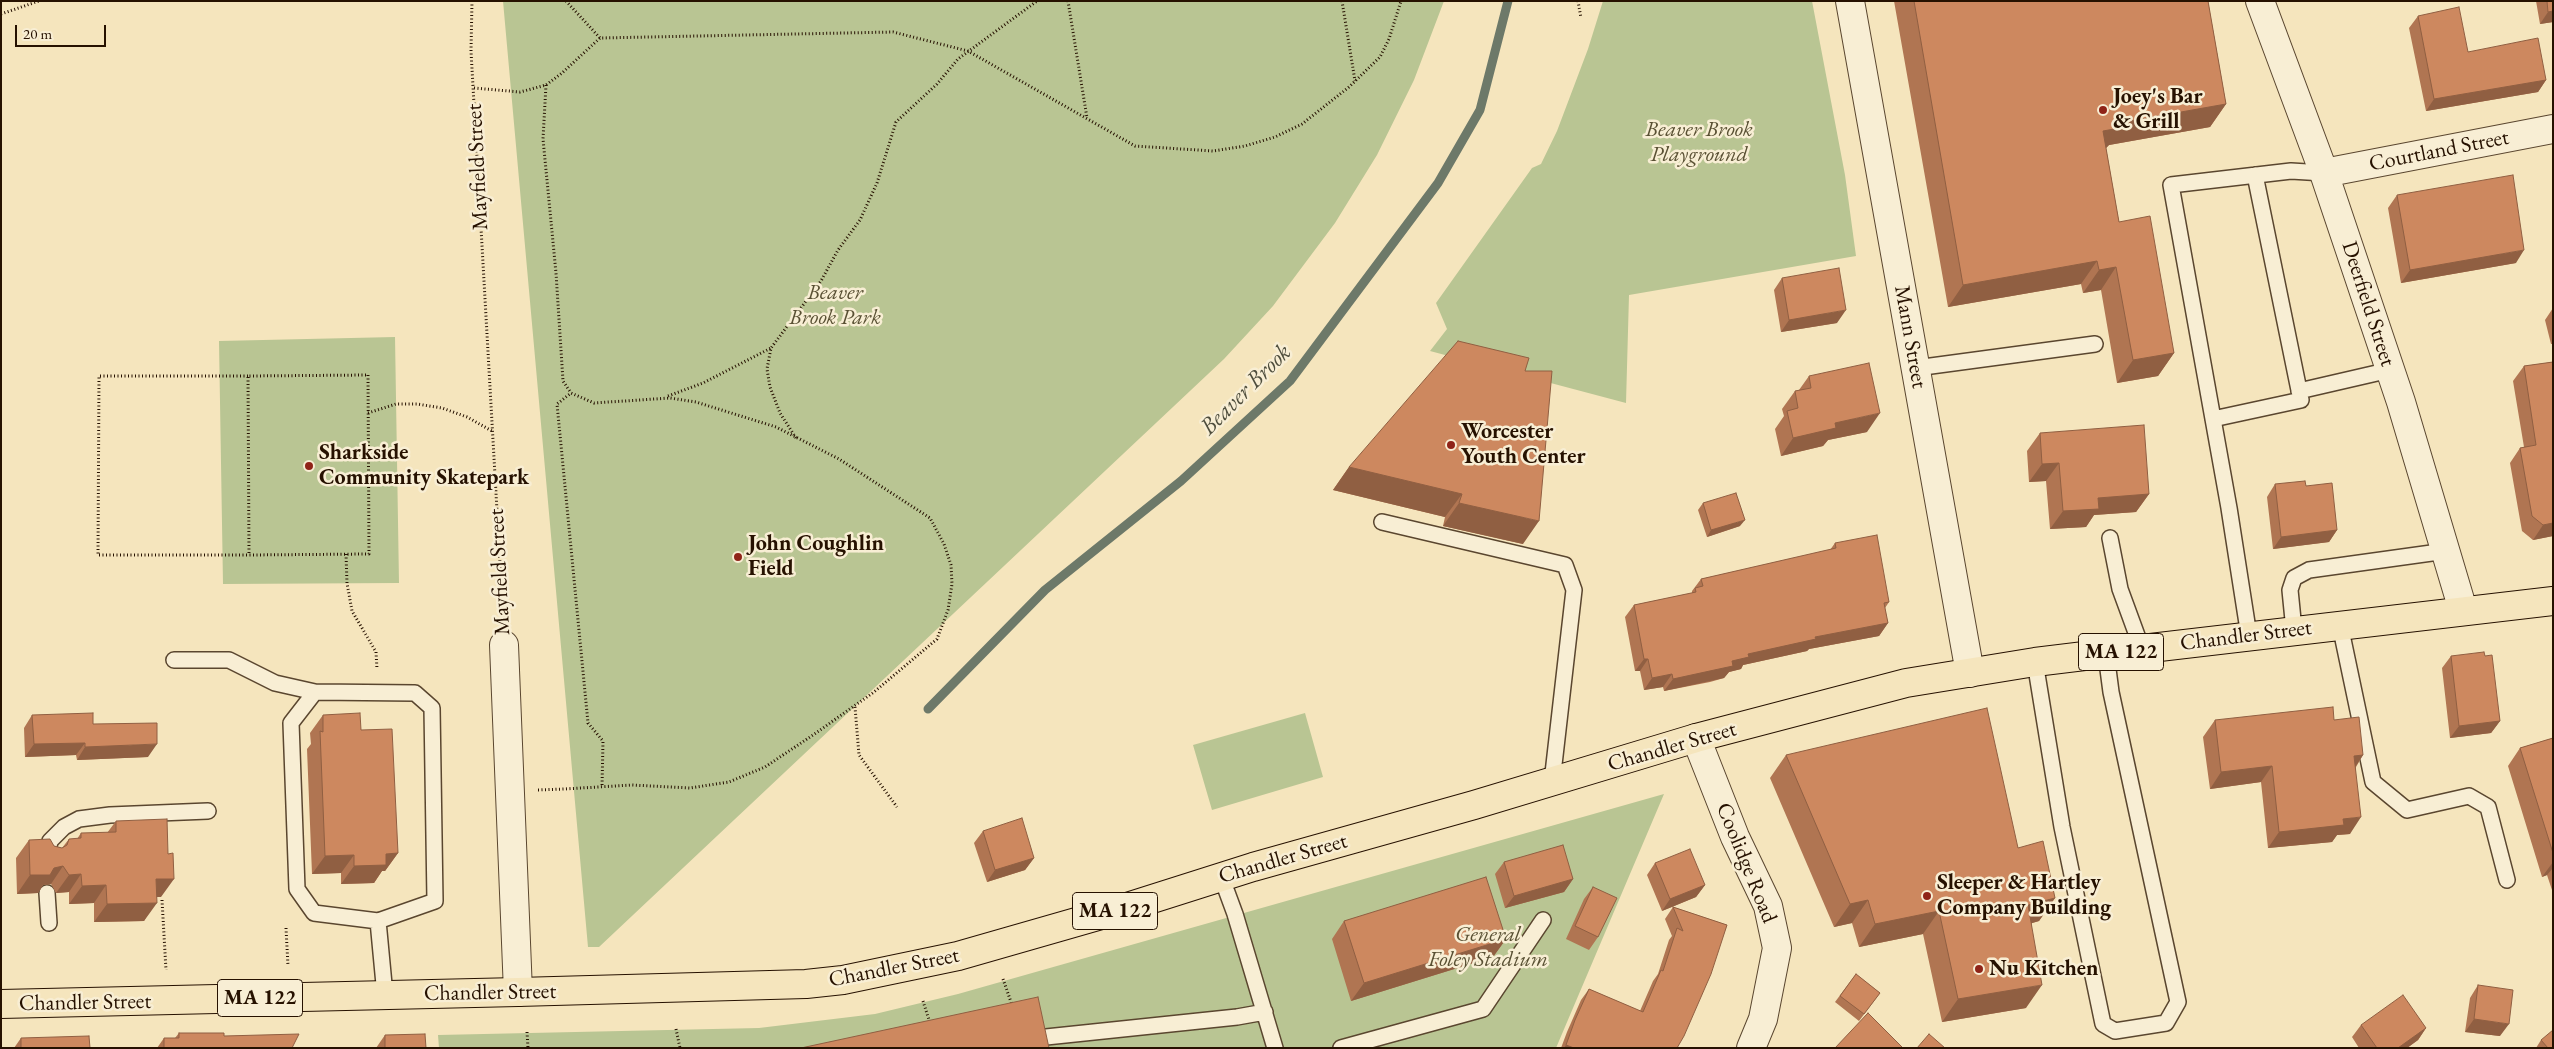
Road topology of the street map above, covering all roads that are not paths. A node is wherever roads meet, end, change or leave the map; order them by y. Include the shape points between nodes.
1 (1850, 1) edge
2 (2260, 1) edge
3 (2553, 129) edge
4 (2324, 173) junction
5 (2254, 175) junction
6 (2096, 344) dead end
7 (1916, 368) junction
8 (2390, 370) junction
9 (2299, 391) junction
10 (2213, 419) junction
11 (1382, 522) dead end
12 (2110, 538) dead end
13 (2446, 551) junction
14 (2553, 601) edge
15 (2463, 610) junction
16 (2340, 625) junction
17 (2294, 630) junction
18 (2249, 636) junction
19 (504, 645) road end
20 (2142, 649) junction
21 (2106, 654) junction
22 (174, 660) dead end
23 (2035, 662) junction
24 (1970, 673) junction
25 (315, 692) junction
26 (1696, 738) junction
27 (1552, 782) junction
28 (208, 811) dead end
29 (47, 857) edge
30 (1221, 876) junction
31 (2507, 880) dead end
32 (47, 893) edge
33 (1542, 920) dead end
34 (378, 921) junction
35 (49, 923) dead end
36 (518, 992) junction
37 (385, 995) junction
38 (1, 1004) edge
39 (1265, 1012) junction
40 (1046, 1037) edge
41 (1275, 1048) edge
42 (1341, 1048) edge
43 (1752, 1048) edge

1 - 7 street, Mann Street
2 - 4 street, Deerfield Street
3 - 4 street, Courtland Street
4 - 5 lane via 2291,171
4 - 8 street, Deerfield Street
5 - 9 lane
5 - 10 lane via 2171,185
6 - 7 lane
7 - 24 street, Mann Street
8 - 9 lane
8 - 13 street, Deerfield Street
9 - 10 lane via 2301,400
10 - 18 lane
11 - 27 lane via 1565,565 1574,590
12 - 20 lane via 2120,589
13 - 15 street, Deerfield Street
13 - 17 lane via 2309,570 2294,578 2290,590
14 - 15 main road, Chandler Street / MA 122
15 - 16 main road, Chandler Street / MA 122
16 - 17 main road, Chandler Street / MA 122
16 - 31 lane via 2373,782 2407,810 2469,796 2488,807
17 - 18 main road, Chandler Street / MA 122
18 - 20 main road, Chandler Street / MA 122
19 - 36 street, Mayfield Street
20 - 21 main road, Chandler Street / MA 122
21 - 23 main road, Chandler Street / MA 122
21 - 23 lane via 2178,1002 2166,1023 2115,1031 2103,1024 2062,828
22 - 25 lane via 229,660 275,683
23 - 24 main road, Chandler Street / MA 122
24 - 26 main road, Chandler Street / MA 122 via 1906,684
25 - 34 lane via 292,723 297,889 314,913
25 - 34 lane via 415,693 432,708 436,901
26 - 27 main road, Chandler Street / MA 122
26 - 43 street, Coolidge Road via 1768,906 1777,948 1763,1019
27 - 30 main road, Chandler Street / MA 122
28 - 29 lane via 79,819 64,827 50,841
30 - 36 main road, Chandler Street / MA 122 via 1108,914 958,956 843,980
30 - 39 lane
32 - 35 lane
33 - 42 lane via 1483,1009
34 - 37 lane
36 - 37 main road, Chandler Street / MA 122
37 - 38 main road, Chandler Street / MA 122
39 - 40 lane
39 - 41 lane

